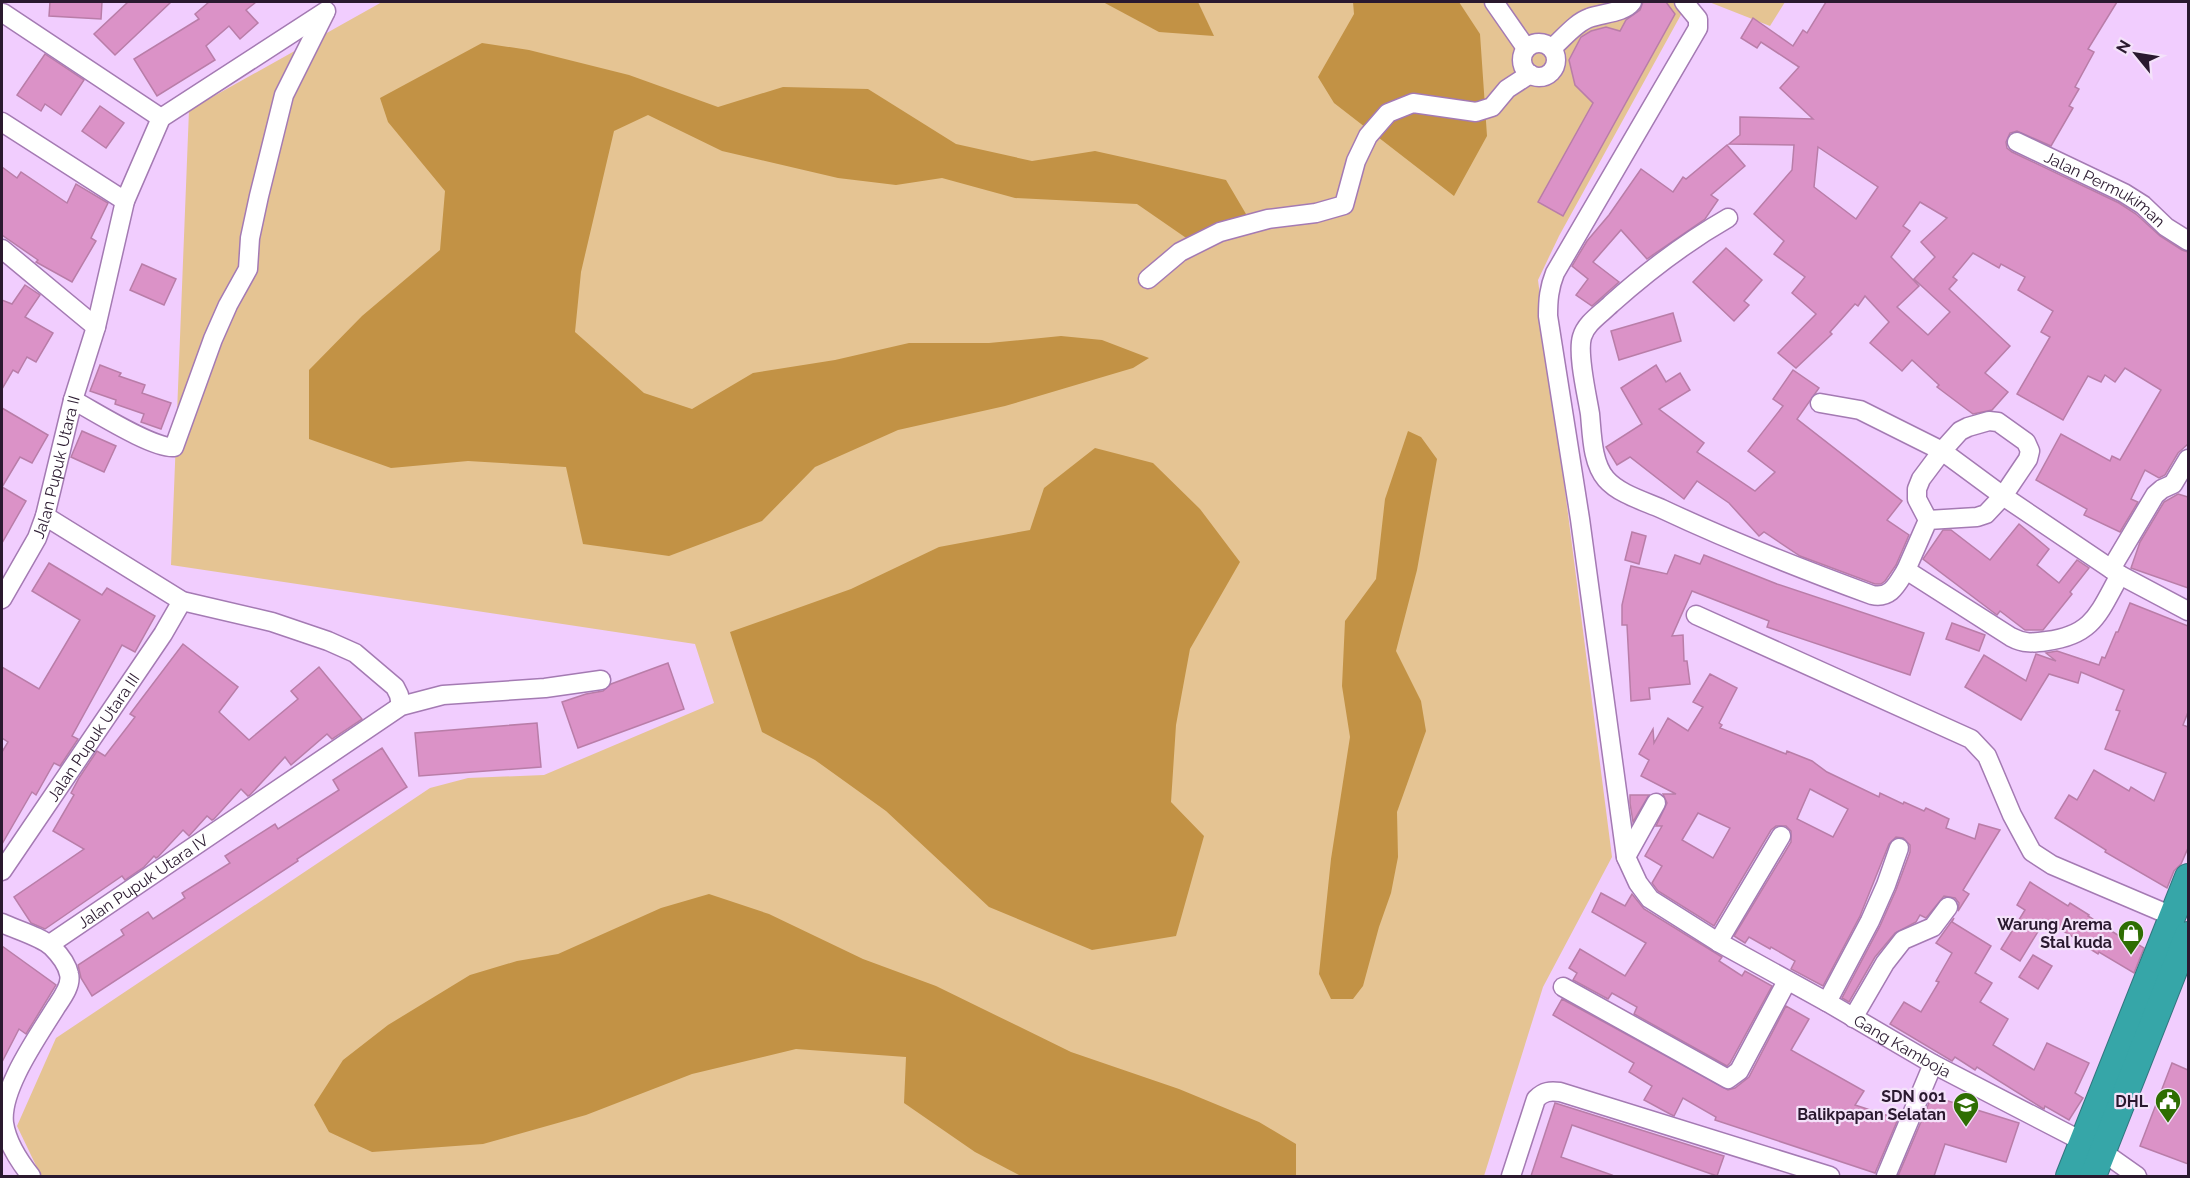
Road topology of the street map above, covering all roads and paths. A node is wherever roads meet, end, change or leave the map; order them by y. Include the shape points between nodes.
1 (1494, 2) edge
2 (1632, 2) edge
3 (1684, 2) edge
4 (320, 6) edge
5 (4, 9) edge
6 (1526, 48) junction
7 (1552, 48) junction
8 (1530, 74) junction
9 (161, 118) junction
10 (2, 122) edge
11 (2017, 142) dead end
12 (125, 201) junction
13 (1728, 218) dead end
14 (2188, 241) edge
15 (2, 249) edge
16 (1148, 279) dead end
17 (96, 327) junction
18 (74, 400) junction
19 (1820, 403) dead end
20 (1942, 451) junction
21 (2188, 459) edge
22 (2003, 496) junction
23 (45, 516) junction
24 (1928, 520) junction
25 (1906, 570) junction
26 (2116, 572) junction
27 (2, 599) edge
28 (182, 601) junction
29 (2188, 611) edge
30 (1696, 615) dead end
31 (601, 680) dead end
32 (401, 706) junction
33 (1656, 803) dead end
34 (1781, 836) dead end
35 (1899, 848) dead end
36 (1626, 857) junction
37 (2, 871) edge
38 (2188, 878) edge
39 (1948, 907) dead end
40 (2172, 916) junction
41 (2, 923) edge
42 (2188, 935) edge
43 (1718, 942) junction
44 (50, 944) junction
45 (1788, 981) junction
46 (1563, 987) dead end
47 (1827, 1002) junction
48 (1853, 1017) junction
49 (1933, 1064) junction
50 (2093, 1147) junction
51 (31, 1176) edge
52 (1511, 1176) edge
53 (1830, 1176) edge
54 (1886, 1176) edge
55 (2069, 1176) edge
56 (2093, 1176) edge
57 (2138, 1176) edge

1 - 6 street
2 - 7 street via 1623,10 1585,19
3 - 36 street, Gang Kamboja via 1698,19 1698,28 1555,273 1548,300
4 - 9 street
4 - 18 street via 284,95 257,204 248,269 213,339 174,447 125,429
5 - 9 street
6 - 7 street via 1534,43
6 - 8 street via 1522,62
7 - 8 street via 1556,61 1550,73
8 - 16 street via 1507,89 1492,107 1476,112 1413,103 1388,113 1368,136 1356,161 1344,205 1220,232 1180,252
9 - 12 street, Jalan Pupuk Utara II
10 - 12 street
11 - 14 street, Jalan Permukiman via 2135,199
12 - 17 street, Jalan Pupuk Utara II
13 - 25 street via 1665,258 1585,330 1581,348 1601,471 1606,480 1620,489 1683,519 1872,595 1891,593
15 - 17 street
17 - 18 street, Jalan Pupuk Utara II
18 - 23 street, Jalan Pupuk Utara II
19 - 20 street via 1860,410
20 - 22 street
20 - 22 street via 1968,427 1989,421 2006,426 2026,442 2030,451
20 - 24 street via 1917,489 1917,499
21 - 26 street via 2173,484 2155,495
22 - 24 street via 1981,516
22 - 26 street
23 - 27 street, Jalan Pupuk Utara II via 38,538
23 - 28 street
24 - 25 street
25 - 26 street via 2010,638 2029,644 2075,636 2089,626
26 - 29 street
28 - 32 street via 272,622 355,653 395,687
28 - 37 street, Jalan Pupuk Utara III
30 - 40 street via 1971,739 1987,756 2032,852 2052,865
31 - 32 street, Jalan Pupuk Utara IV via 443,695
32 - 44 street, Jalan Pupuk Utara IV
33 - 36 street
34 - 43 street
35 - 47 street via 1870,921
36 - 43 street, Gang Kamboja via 1650,898
38 - 40 highway
39 - 48 street via 1933,927 1903,940
40 - 50 highway
41 - 44 street
42 - 50 highway
43 - 45 street, Gang Kamboja
44 - 51 street via 70,974 68,986 10,1086 3,1121 15,1152
45 - 46 street via 1739,1071 1728,1079
45 - 47 street, Gang Kamboja
47 - 48 street, Gang Kamboja
48 - 49 street, Gang Kamboja
49 - 50 street, Gang Kamboja
49 - 54 street
50 - 55 highway
50 - 56 highway
50 - 57 street, Gang Kamboja
52 - 53 street via 1536,1099 1548,1091

